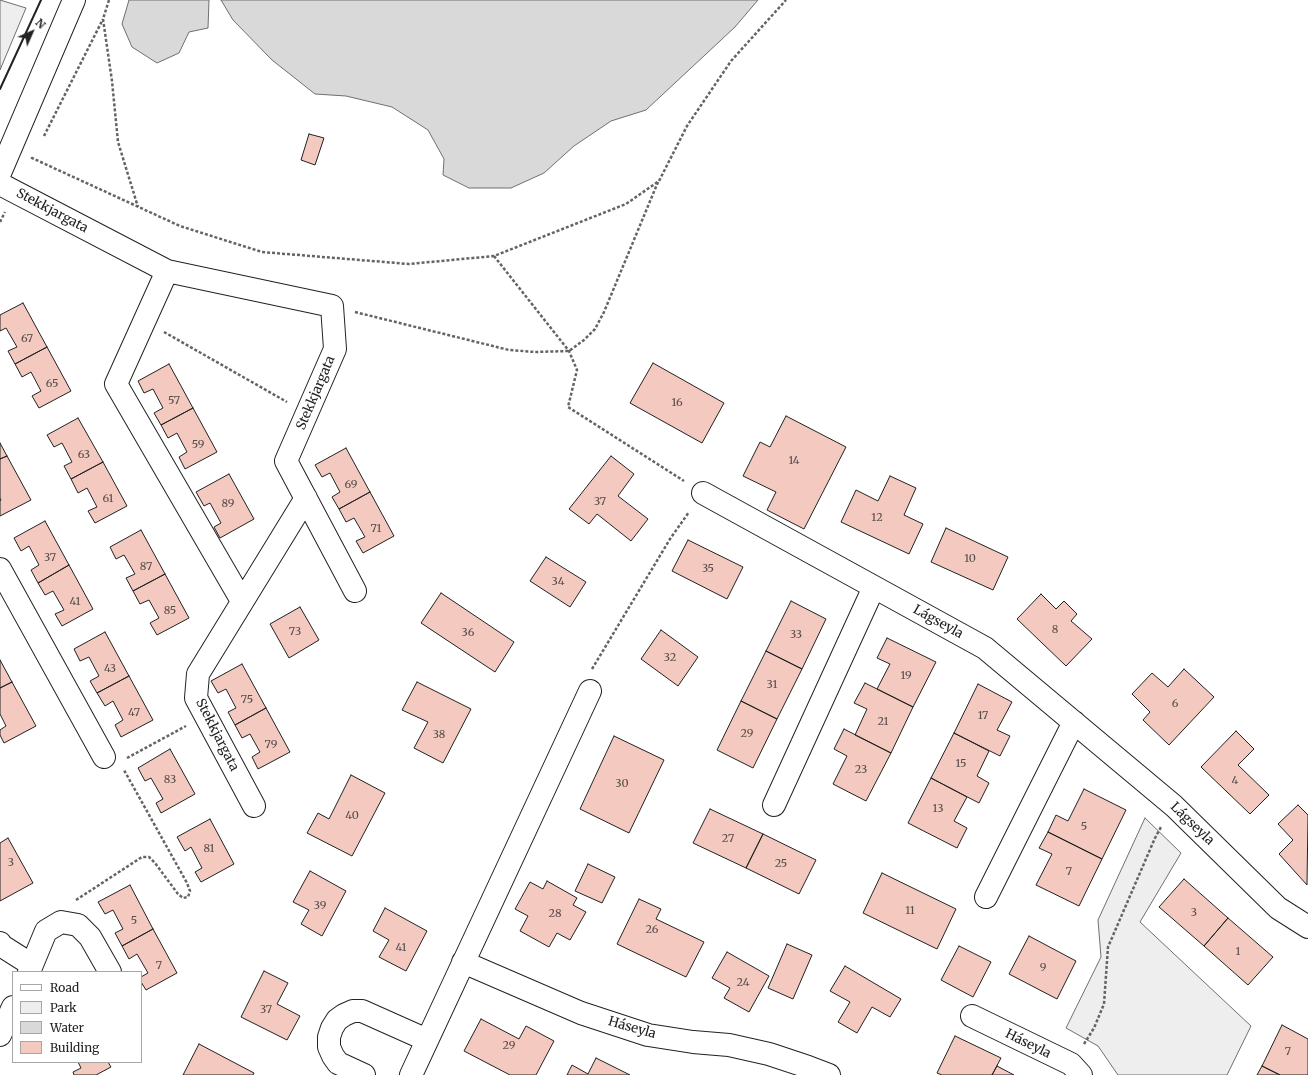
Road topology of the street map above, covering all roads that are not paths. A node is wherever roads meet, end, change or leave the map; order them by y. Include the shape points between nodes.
1 (74, 0) edge
2 (0, 173) edge
3 (8, 188) edge
4 (167, 272) junction
5 (703, 493) road end
6 (306, 498) junction
7 (0, 569) edge
8 (874, 587) junction
9 (355, 591) dead end
10 (242, 601) junction
11 (590, 691) road end
12 (1074, 722) junction
13 (112, 759) road end
14 (774, 804) dead end
15 (254, 806) dead end
16 (986, 897) dead end
17 (1308, 927) edge
18 (0, 943) edge
19 (463, 962) junction
20 (31, 969) edge
21 (109, 971) edge
22 (12, 1009) edge
23 (972, 1016) dead end
24 (0, 1035) edge
25 (427, 1040) junction
26 (1076, 1070) edge
27 (806, 1071) edge
28 (364, 1075) edge
29 (411, 1075) edge
30 (829, 1075) edge

1 - 2 street
3 - 4 street, Stekkjargata
4 - 6 street, Stekkjargata via 332,306 335,349 286,461
4 - 10 street via 116,384
5 - 8 street, Lágseyla
6 - 9 street, Stekkjargata
6 - 10 street, Stekkjargata
7 - 13 street
8 - 12 street, Lágseyla via 985,648
8 - 14 street
10 - 15 street, Stekkjargata via 198,674 196,698
11 - 19 street
12 - 16 street
12 - 17 street, Lágseyla via 1174,806 1278,908
18 - 20 street
19 - 25 street
19 - 27 street, Háseyla via 582,1013 648,1035 729,1045 769,1054
20 - 21 street via 46,931 61,922 78,925 90,937
22 - 24 street
23 - 26 street, Háseyla
25 - 28 street via 362,1010 344,1015 332,1028 329,1047 338,1063
25 - 29 street
27 - 30 street, Háseyla

